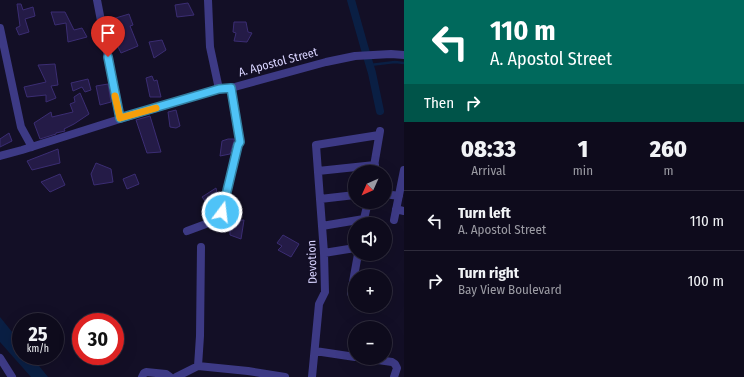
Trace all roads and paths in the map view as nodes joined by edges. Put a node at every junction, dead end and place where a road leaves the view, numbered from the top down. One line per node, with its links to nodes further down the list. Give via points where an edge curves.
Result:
1 (97, 0): 7 (street)
2 (208, 0): 6 (street, via 210,47)
3 (0, 28): 8 (street, via 21,127)
4 (404, 56): 5 (street, A. Apostol Street, via 360,56 326,62)
5 (231, 88): 6 (street, A. Apostol Street); 22 (street, via 240,142 222,212 214,221)
6 (219, 89): 7 (street, A. Apostol Street)
7 (120, 118): 8 (street, A. Apostol Street)
8 (32, 147): 9 (street, A. Apostol Street)
9 (0, 156)
10 (375, 165): 13 (street, Devotion, via 380,133 316,145)
11 (348, 169): 13 (street)
12 (404, 170): 16 (street)
13 (318, 171): 17 (street, Devotion)
14 (348, 195): 17 (street)
15 (392, 195): 16 (street)
16 (399, 196): 18 (street)
17 (320, 199): 21 (street, Devotion)
18 (400, 210): 19 (street)
19 (394, 220)
20 (348, 223): 21 (street)
21 (322, 226): 25 (street, Devotion)
22 (187, 232)
23 (201, 247): 30 (street)
24 (348, 249): 25 (street)
25 (324, 253): 26 (street, Devotion, via 325,292 319,304)
26 (315, 351): 27 (street); 36 (street, Devotion)
27 (348, 356)
28 (0, 358): 31 (street)
29 (392, 362): 37 (street, via 397,368)
30 (198, 366): 34 (street); 35 (street)
31 (12, 377)
32 (142, 377): 33 (street, via 146,372 166,374)
33 (170, 377)
34 (176, 377)
35 (285, 377)
36 (312, 377)
37 (394, 377)

